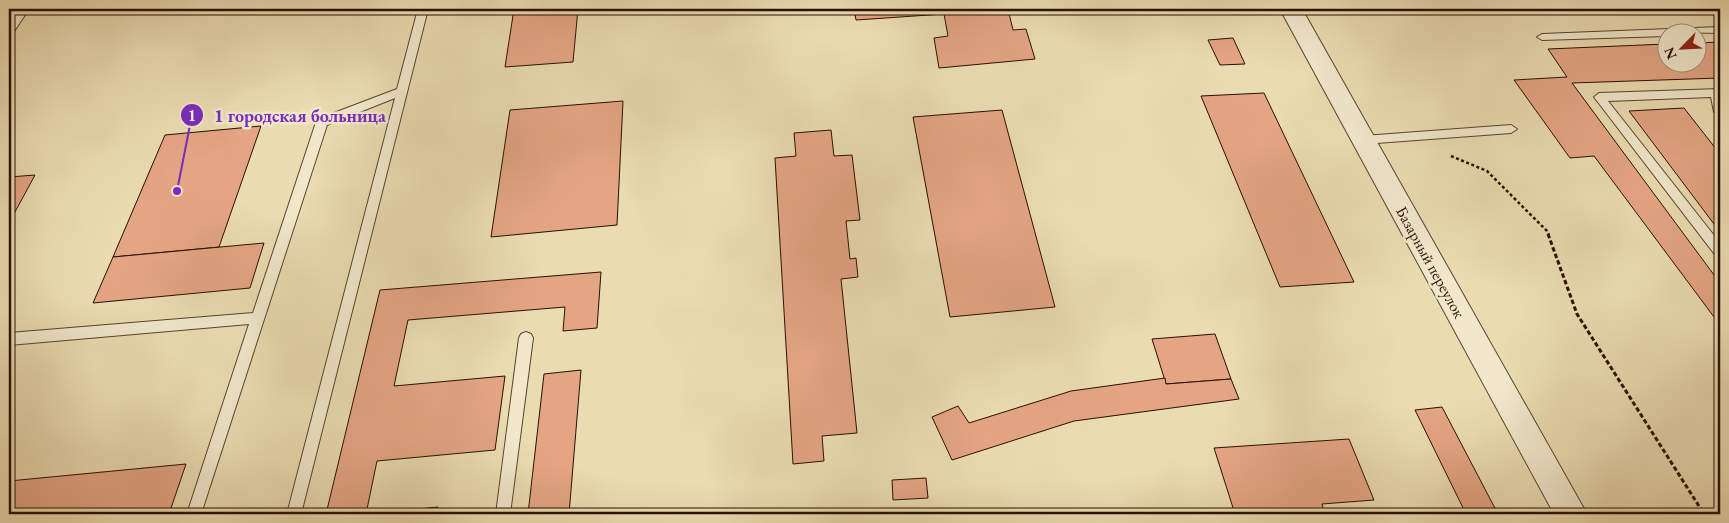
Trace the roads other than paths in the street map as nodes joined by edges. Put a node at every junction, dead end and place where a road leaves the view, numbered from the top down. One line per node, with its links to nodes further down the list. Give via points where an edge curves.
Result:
1 (24, 9): 5 (lane)
2 (422, 9): 7 (lane)
3 (1291, 9): 11 (street, Базарный переулок)
4 (1720, 30): 6 (lane)
5 (9, 31)
6 (1542, 37)
7 (403, 91): 13 (lane, via 322,122); 17 (lane)
8 (1718, 93): 9 (lane); 12 (lane, via 1599,97)
9 (1720, 112)
10 (1511, 129): 11 (lane)
11 (1363, 140): 19 (street, Базарный переулок)
12 (1720, 252)
13 (258, 318): 15 (lane); 16 (lane)
14 (526, 338): 18 (lane)
15 (9, 339)
16 (194, 514)
17 (294, 514)
18 (503, 514)
19 (1571, 514)

